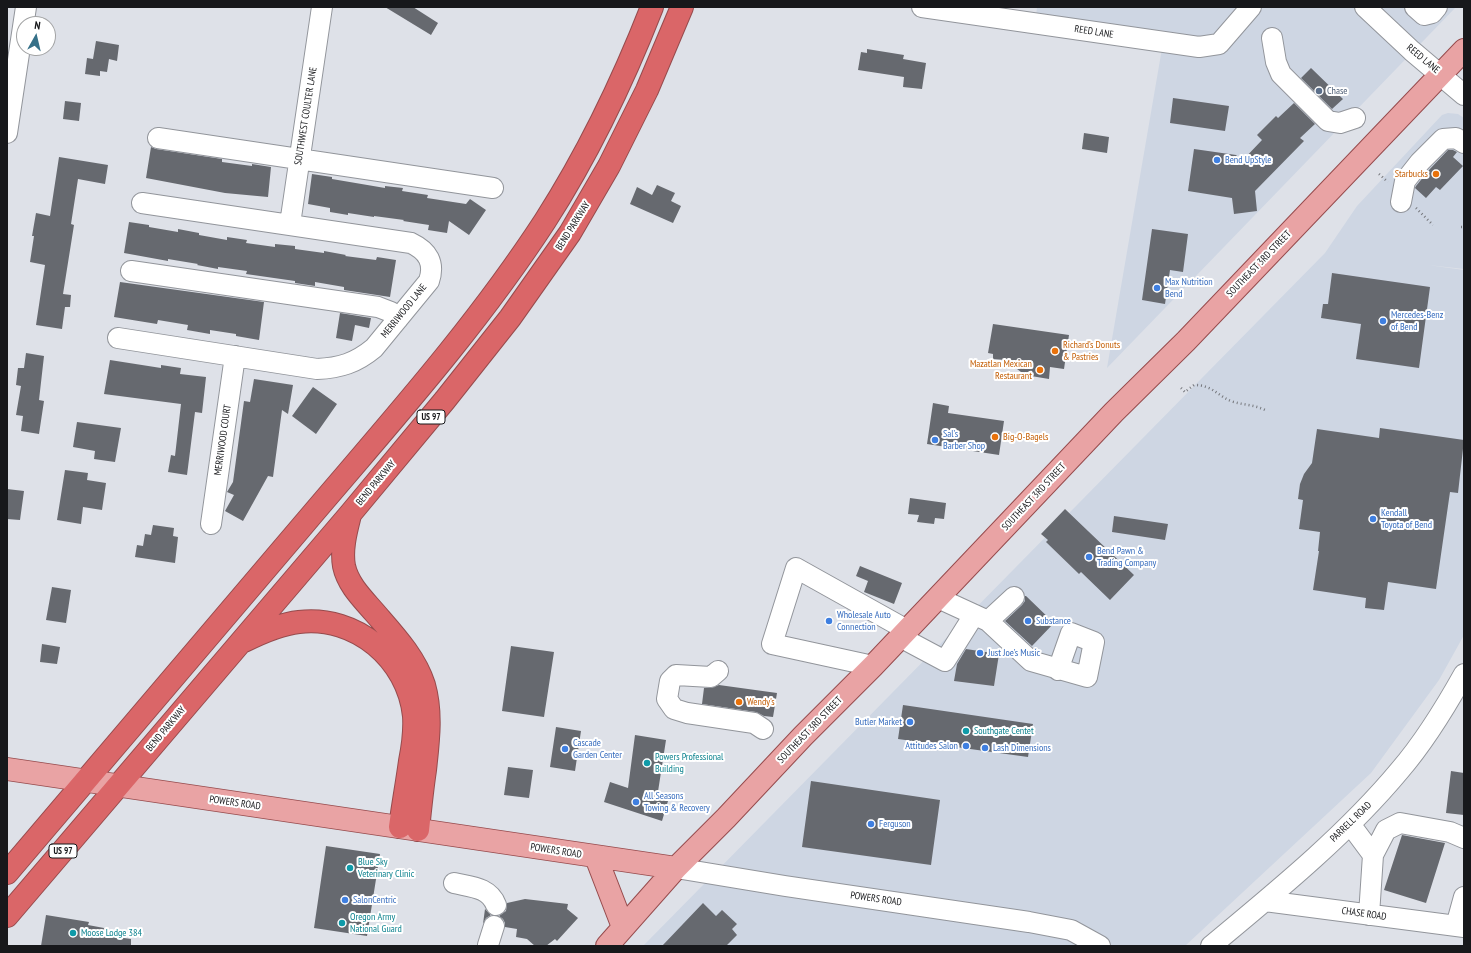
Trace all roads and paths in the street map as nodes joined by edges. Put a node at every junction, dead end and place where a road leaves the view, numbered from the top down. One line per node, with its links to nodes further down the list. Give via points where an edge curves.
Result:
1 (26, 7): 15 (street)
2 (322, 7): 18 (street, SOUTHWEST COULTER LANE)
3 (652, 7): 45 (highway, US 97, via 620,83 586,152 546,219 503,282 436,368)
4 (682, 7): 32 (highway, BEND PARKWAY / US 97, via 619,147 587,205 555,255 478,360)
5 (922, 7): 6 (street, REED LANE, via 1199,47 1219,44)
6 (1251, 7)
7 (1365, 7): 12 (street, REED LANE)
8 (1415, 7): 9 (street, via 1424,15 1432,13)
9 (1437, 7)
10 (1272, 38): 14 (street, via 1281,74 1328,121 1340,123)
11 (1464, 50): 12 (main road, SOUTHEAST 3RD STREET)
12 (1440, 74): 13 (street, REED LANE); 35 (main road, SOUTHEAST 3RD STREET)
13 (1464, 95)
14 (1355, 118)
15 (7, 133)
16 (158, 138): 18 (street)
17 (1464, 143): 23 (street, via 1456,138 1443,139 1420,162 1405,181)
18 (299, 160): 21 (street); 24 (street, SOUTHWEST COULTER LANE)
19 (1379, 174): 20 (path)
20 (1388, 182)
21 (493, 188)
22 (142, 202): 24 (street, MERRIWOOD LANE)
23 (1407, 204): 25 (path)
24 (290, 224): 27 (street, MERRIWOOD LANE, via 411,243 420,247 427,254 432,272 429,281)
25 (1433, 225)
26 (131, 271): 27 (street, via 378,307)
27 (398, 319): 29 (street, MERRIWOOD LANE, via 365,356 350,364 333,368 317,369)
28 (118, 338): 29 (street, MERRIWOOD LANE)
29 (236, 356): 33 (street, MERRIWOOD COURT)
30 (1181, 388): 31 (path, via 1185,392 1194,385 1209,387 1232,402 1257,406)
31 (1265, 410)
32 (351, 513): 38 (highway, BEND PARKWAY / US 97); 49 (highway, via 344,550 348,578 408,653 417,668 426,693 429,735)
33 (211, 524)
34 (1014, 597): 36 (street)
35 (938, 598): 36 (street); 37 (main road, SOUTHEAST 3RD STREET)
36 (981, 618): 37 (street, via 945,661); 40 (street, via 1030,661)
37 (904, 633): 39 (main road, SOUTHEAST 3RD STREET); 39 (street, via 796,568 772,644)
38 (240, 643): 46 (highway, BEND PARKWAY / US 97); 49 (highway, via 282,626 298,622 320,622 359,633 372,641 386,655 399,671 406,686 414,718)
39 (873, 666): 54 (main road, SOUTHEAST 3RD STREET)
40 (1058, 670): 40 (street, via 1071,633 1094,642 1087,677)
41 (718, 671): 43 (street, via 711,677 676,675 670,681 667,699 674,709 686,713 754,723)
42 (1464, 674): 47 (street, PARRELL ROAD, via 1441,714 1401,769)
43 (763, 729)
44 (7, 769): 45 (main road, POWERS ROAD)
45 (86, 781): 46 (main road, POWERS ROAD); 55 (highway, US 97)
46 (119, 786): 49 (main road, POWERS ROAD); 61 (highway, BEND PARKWAY / US 97)
47 (1367, 807): 48 (street, PARRELL ROAD); 50 (street)
48 (1350, 824): 52 (street); 58 (street, PARRELL ROAD)
49 (409, 829): 53 (main road, POWERS ROAD)
50 (1388, 829): 51 (street, via 1400,823 1450,832); 52 (street)
51 (1464, 838)
52 (1373, 855): 60 (street)
53 (596, 857): 54 (main road, POWERS ROAD); 63 (main road)
54 (676, 868): 63 (main road, SOUTHEAST 3RD STREET); 67 (street, POWERS ROAD, via 1029,922 1071,930)
55 (7, 873)
56 (454, 883): 59 (street, via 484,890 494,899)
57 (1464, 897): 64 (street)
58 (1265, 901): 60 (street, CHASE ROAD); 68 (street, PARRELL ROAD)
59 (496, 905)
60 (1369, 915): 64 (street, CHASE ROAD)
61 (7, 916)
62 (494, 926): 65 (street)
63 (623, 927): 66 (main road, SOUTHEAST 3RD STREET)
64 (1460, 927)
65 (488, 945)
66 (607, 946)
67 (1100, 946)
68 (1212, 946)

